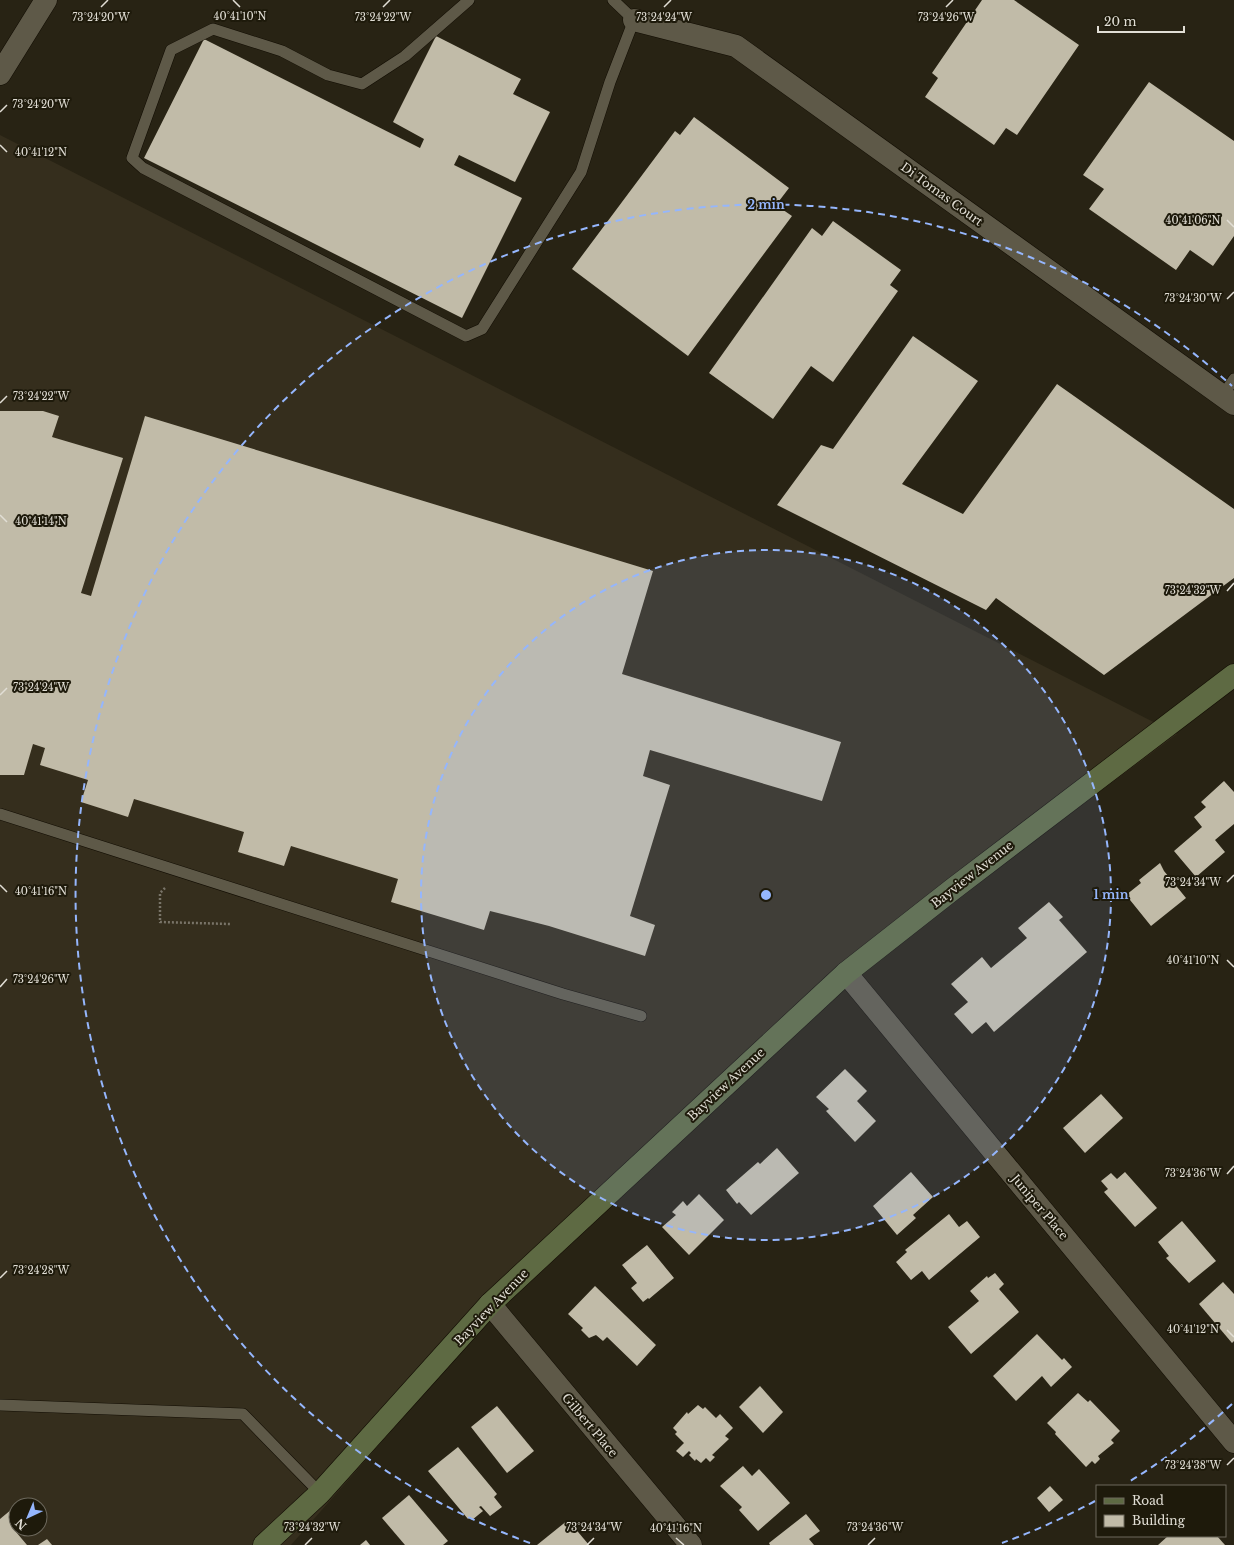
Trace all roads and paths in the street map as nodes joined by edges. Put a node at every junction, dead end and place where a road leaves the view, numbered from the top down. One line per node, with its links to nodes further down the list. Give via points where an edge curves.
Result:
1 (46, 0): 5 (street)
2 (469, 0): 4 (lane, via 405,56 362,84 328,75 282,51 213,29 171,50 132,158 143,168 466,336 482,329 581,172 610,82)
3 (613, 0): 4 (lane)
4 (634, 20): 6 (street, Di Tomas Court, via 736,46)
5 (0, 74)
6 (1230, 393)
7 (1232, 681): 11 (street, Bayview Avenue, via 959,884)
8 (0, 814): 9 (lane)
9 (180, 872): 10 (path, via 160,893 160,922); 12 (lane, via 563,994)
10 (230, 924)
11 (846, 973): 13 (street, Bayview Avenue); 15 (street, Juniper Place)
12 (641, 1016)
13 (490, 1304): 16 (street, Bayview Avenue); 18 (street, Gilbert Place)
14 (0, 1404): 16 (lane, via 243,1414)
15 (1234, 1442)
16 (320, 1493): 17 (street, Bayview Avenue)
17 (264, 1545)
18 (691, 1545)

